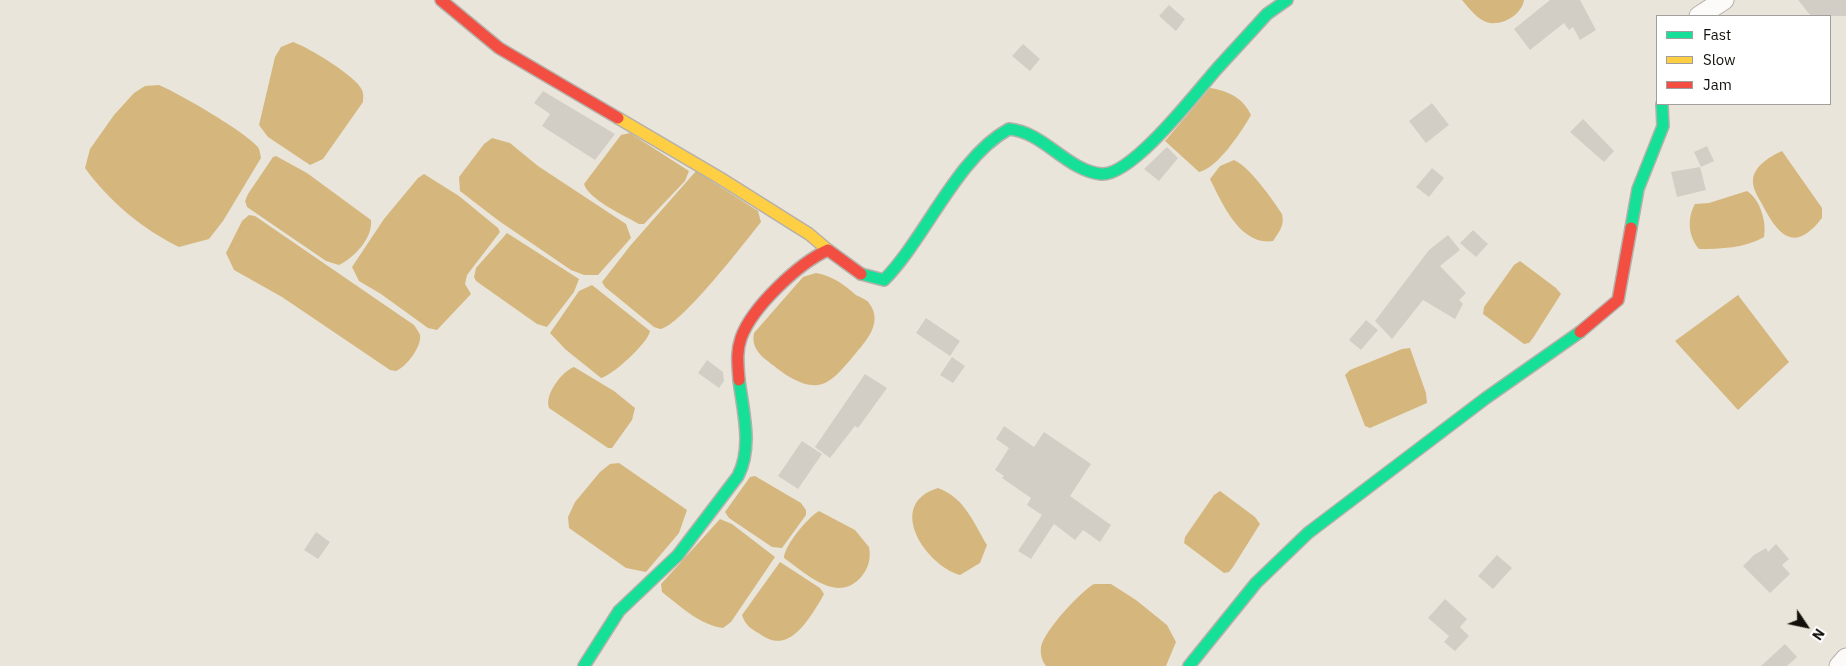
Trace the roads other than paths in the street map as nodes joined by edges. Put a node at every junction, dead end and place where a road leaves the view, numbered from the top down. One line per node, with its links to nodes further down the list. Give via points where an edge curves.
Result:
1 (441, 0): 6 (street, via 499,48 712,173 809,234)
2 (1287, 0): 6 (street, via 1267,14 1131,161 1107,175 1073,163 1026,134 1009,130 993,138 884,280 858,273)
3 (1724, 0): 4 (street)
4 (1701, 15)
5 (1662, 105): 9 (street, via 1663,126 1638,189 1618,300 1566,344 1486,398 1308,533 1256,583)
6 (828, 250): 8 (street, via 804,265 777,290 756,313 739,343 736,358 747,450 738,476 678,555 619,612)
7 (1846, 658): 10 (street)
8 (584, 666)
9 (1189, 666)
10 (1838, 666)

